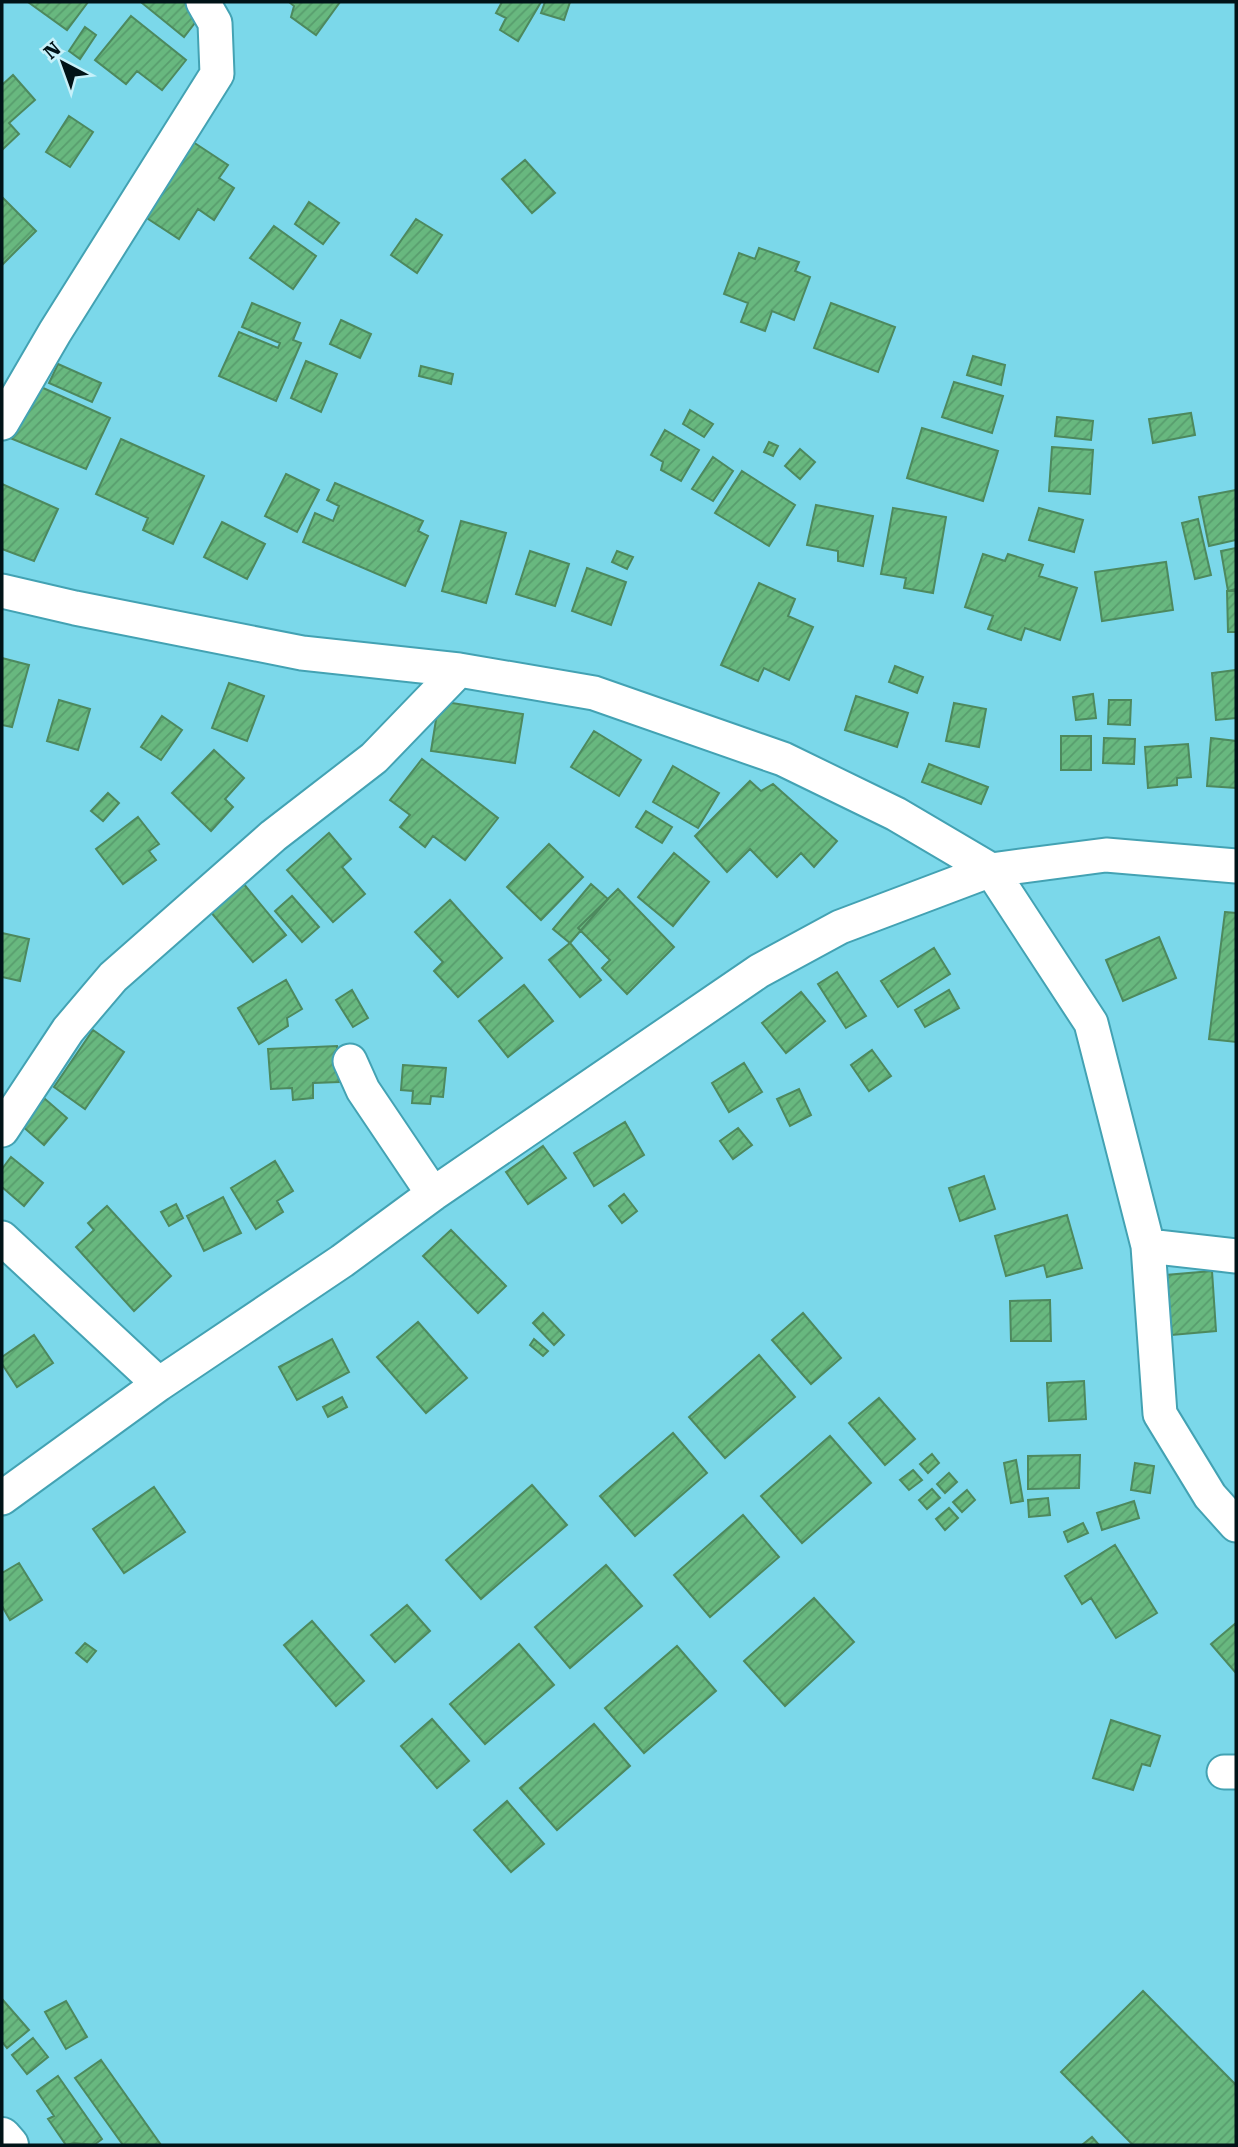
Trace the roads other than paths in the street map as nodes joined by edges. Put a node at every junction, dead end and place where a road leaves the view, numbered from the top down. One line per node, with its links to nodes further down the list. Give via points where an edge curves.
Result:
1 (203, 2): 2 (street, via 215,23 217,74)
2 (2, 423)
3 (2, 591): 4 (street, via 302,653)
4 (459, 670): 6 (street, via 594,693 783,759 896,814); 8 (street, via 374,758 273,836 113,977 68,1030)
5 (1236, 866): 6 (street, via 1106,855)
6 (990, 870): 9 (street, via 840,927 759,971); 11 (street, via 1091,1023)
7 (350, 1061): 9 (street, via 363,1090)
8 (2, 1130)
9 (433, 1194): 13 (street)
10 (2, 1238): 13 (street)
11 (1148, 1246): 12 (street); 15 (street, via 1160,1414 1210,1496)
12 (1236, 1256)
13 (159, 1384): 14 (street)
14 (2, 1498)
15 (1236, 1525)
16 (2, 2137): 17 (street)
17 (9, 2145)

